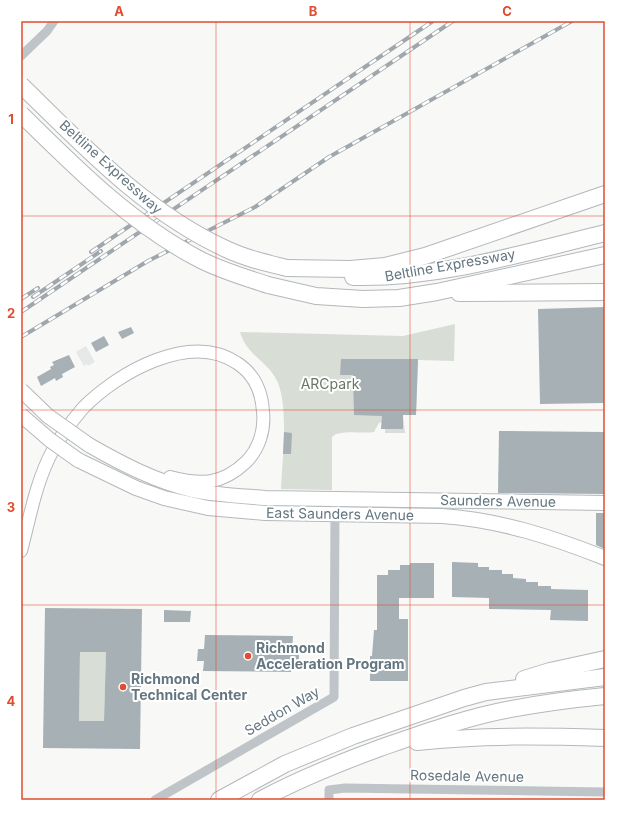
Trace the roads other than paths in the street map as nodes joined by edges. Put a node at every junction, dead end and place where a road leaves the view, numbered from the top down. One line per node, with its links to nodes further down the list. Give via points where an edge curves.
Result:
1 (54, 21): 2 (street)
2 (21, 56)
3 (21, 84): 8 (highway, Beltline Expressway, bridge, via 94,157 167,217 226,250)
4 (21, 114): 9 (highway, Beltline Expressway, bridge, via 84,176 144,226 198,259 239,276 316,296 399,298)
5 (605, 194): 8 (highway, via 425,256 392,264 350,269)
6 (605, 232): 8 (highway, Beltline Expressway, via 533,251 415,274 375,278 332,277)
7 (605, 255): 9 (highway, Beltline Expressway)
8 (287, 268)
9 (437, 292): 10 (highway)
10 (605, 292)
11 (21, 390): 13 (main road, Saunders Avenue, bridge, via 48,416 89,445)
12 (21, 415): 16 (main road, East Saunders Avenue, bridge, via 78,460 136,488 192,505 236,512)
13 (128, 466): 14 (main road, Saunders Avenue, via 170,484 206,493 265,498); 17 (main road, via 197,483 218,480 234,472 254,451 263,428 262,401 253,379 241,366 226,356 187,351 156,360 109,386 80,412 53,450 38,488)
14 (335, 499): 15 (main road, Saunders Avenue); 16 (street, Seddon Way)
15 (605, 503)
16 (335, 514): 18 (main road, East Saunders Avenue, via 442,516 482,520 540,534); 28 (street, Seddon Way, via 334,697)
17 (21, 551)
18 (605, 558)
19 (605, 659): 21 (highway, via 550,671)
20 (605, 677): 21 (highway)
21 (486, 692): 29 (highway, via 352,736 285,764)
22 (605, 696): 24 (highway, via 510,709 452,724)
23 (605, 738): 24 (highway, via 515,736 458,738)
24 (390, 745): 30 (highway, via 336,764)
25 (444, 790): 27 (street, Rosedale Avenue); 31 (street, Rosedale Avenue, via 345,788 329,790); 32 (street)
26 (605, 792): 27 (street, Rosedale Avenue)
27 (581, 796)
28 (155, 800)
29 (219, 800)
30 (260, 800)
31 (329, 800)
32 (444, 800)

